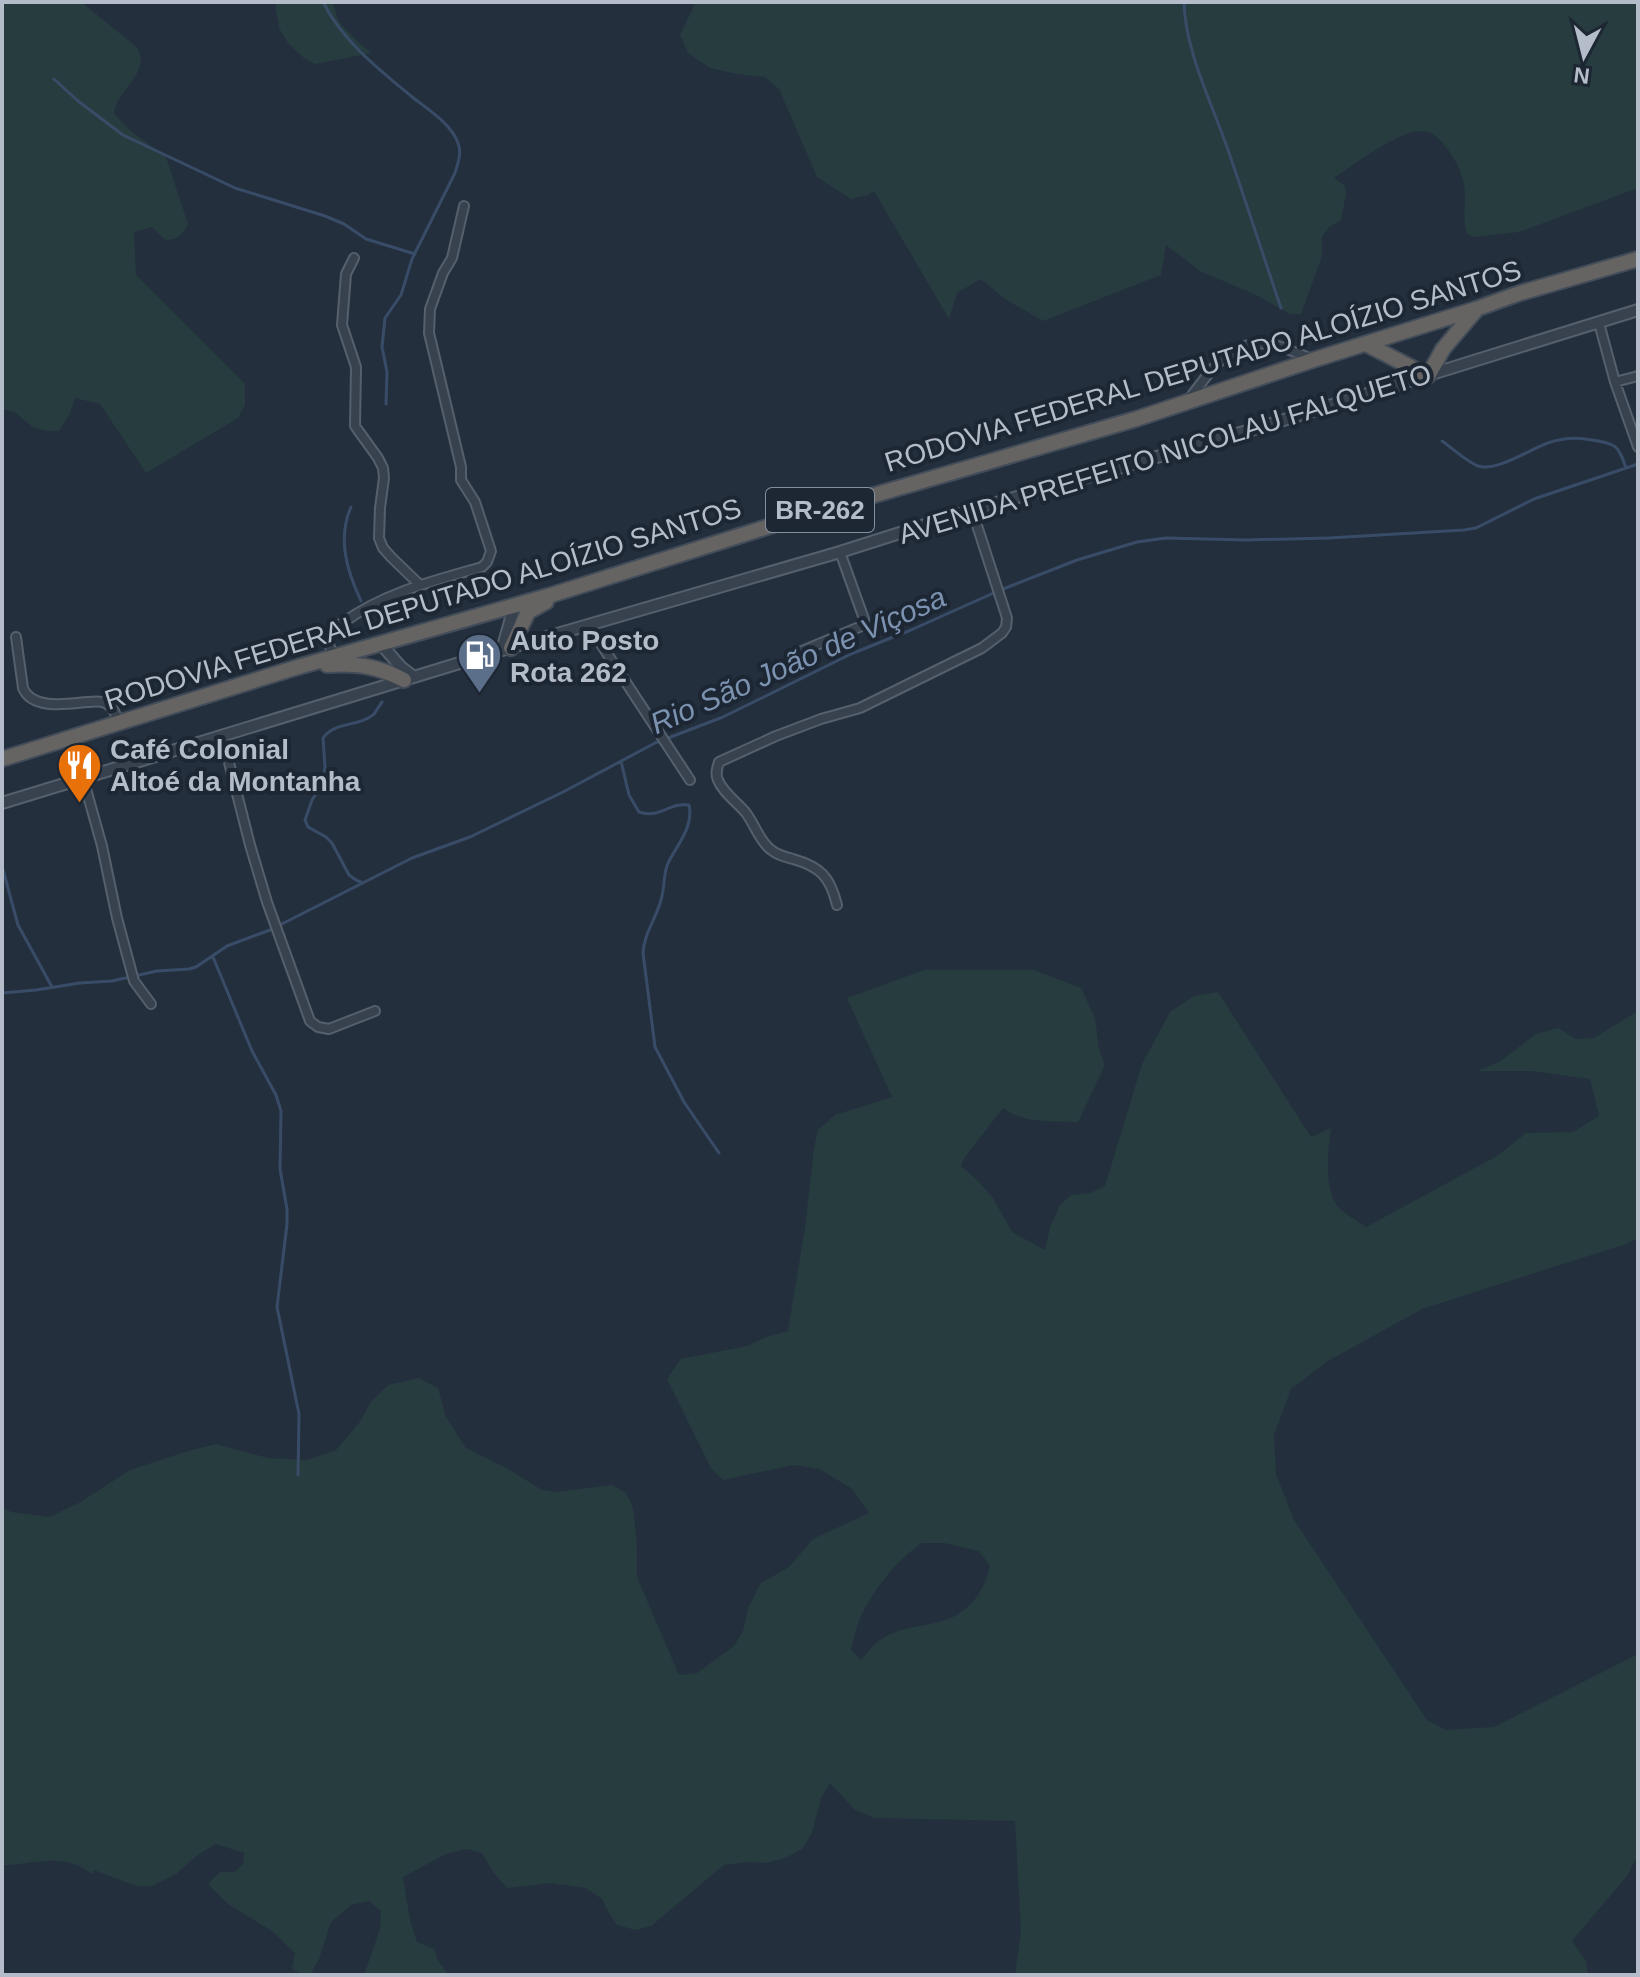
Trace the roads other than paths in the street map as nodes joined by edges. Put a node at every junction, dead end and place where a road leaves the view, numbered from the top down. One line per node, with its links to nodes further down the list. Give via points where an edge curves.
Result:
1 (464, 206): 17 (street, via 452,258 430,309 429,333 461,480 475,502 491,551 482,567)
2 (354, 258): 17 (street, via 346,274 342,325 356,367 355,426 383,468 383,548)
3 (1638, 259): 4 (highway, RODOVIA FEDERAL DEPUTADO ALOÍZIO SANTOS / BR-262)
4 (1476, 309): 7 (highway, RODOVIA FEDERAL DEPUTADO ALOÍZIO SANTOS / BR-262); 9 (highway)
5 (1638, 310): 6 (street, AVENIDA PREFEITO NICOLAU FALQUETO)
6 (1599, 323): 9 (street, AVENIDA PREFEITO NICOLAU FALQUETO); 11 (street)
7 (1366, 344): 8 (highway, RODOVIA FEDERAL DEPUTADO ALOÍZIO SANTOS / BR-262); 9 (highway)
8 (1313, 360): 12 (highway, RODOVIA FEDERAL DEPUTADO ALOÍZIO SANTOS / BR-262); 12 (street, via 1267,344 1242,345 1213,369)
9 (1428, 376): 14 (street, AVENIDA PREFEITO NICOLAU FALQUETO)
10 (1638, 376): 11 (street)
11 (1615, 382): 13 (street)
12 (1185, 404): 16 (highway, RODOVIA FEDERAL DEPUTADO ALOÍZIO SANTOS / BR-262)
13 (1637, 443)
14 (972, 510): 15 (street, AVENIDA PREFEITO NICOLAU FALQUETO); 33 (street, via 1007,618 994,640 860,708 776,736 717,766 718,781 767,847 818,869)
15 (840, 552): 19 (street, AVENIDA PREFEITO NICOLAU FALQUETO); 23 (street, via 864,625)
16 (590, 582): 18 (highway, RODOVIA FEDERAL DEPUTADO ALOÍZIO SANTOS / BR-262); 22 (highway, via 528,612)
17 (420, 585): 24 (street, via 388,595 334,628 328,642)
18 (515, 604): 21 (highway, RODOVIA FEDERAL DEPUTADO ALOÍZIO SANTOS / BR-262); 22 (street)
19 (589, 626): 22 (street, AVENIDA PREFEITO NICOLAU FALQUETO); 31 (street)
20 (16, 637): 27 (street, via 26,695 54,704 101,701 114,710)
21 (380, 643): 24 (highway, RODOVIA FEDERAL DEPUTADO ALOÍZIO SANTOS / BR-262); 26 (street)
22 (507, 649): 26 (street, AVENIDA PREFEITO NICOLAU FALQUETO)
23 (802, 651)
24 (334, 657): 25 (highway, RODOVIA FEDERAL DEPUTADO ALOÍZIO SANTOS / BR-262)
25 (298, 667): 26 (highway, via 351,663); 27 (highway, RODOVIA FEDERAL DEPUTADO ALOÍZIO SANTOS / BR-262)
26 (409, 679): 28 (street, AVENIDA PREFEITO NICOLAU FALQUETO)
27 (119, 724): 29 (highway, RODOVIA FEDERAL DEPUTADO ALOÍZIO SANTOS / BR-262)
28 (222, 735): 30 (street, AVENIDA PREFEITO NICOLAU FALQUETO); 35 (street, via 250,845 310,1021 329,1029)
29 (2, 759)
30 (83, 778): 32 (street, AVENIDA PREFEITO NICOLAU FALQUETO); 34 (street, via 130,969)
31 (690, 780)
32 (2, 803)
33 (837, 905)
34 (151, 1004)
35 (375, 1011)

